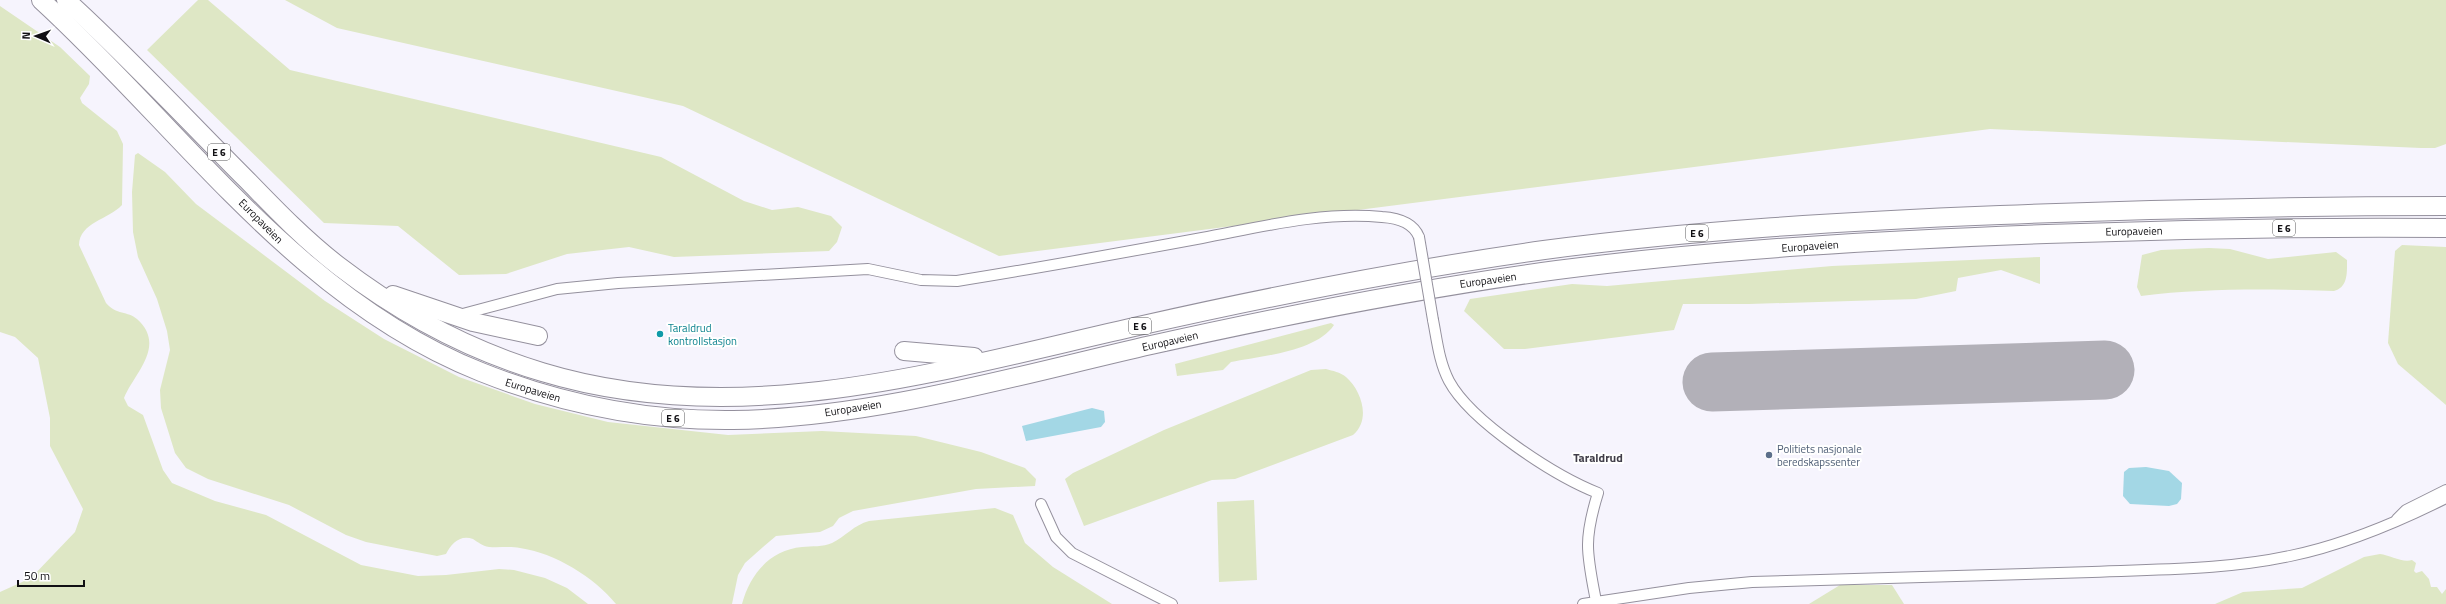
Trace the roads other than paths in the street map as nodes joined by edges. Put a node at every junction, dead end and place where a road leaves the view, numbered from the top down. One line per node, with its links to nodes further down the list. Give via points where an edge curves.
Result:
1 (41, 0): 4 (highway, Europaveien / E 6, via 281,241 327,282 379,319 447,357 503,381 575,403 662,417 733,420 837,411 971,386 1323,308 1478,281 1673,257 1804,246 2006,235 2268,228)
2 (66, 0): 5 (highway, Europaveien / E 6, via 293,225)
3 (2446, 206): 9 (highway, Europaveien / E 6, via 2268,207 2021,214 1831,223 1662,237 1507,256 1358,280 1229,306)
4 (2446, 228)
5 (365, 285): 6 (highway, E 6); 9 (highway, Europaveien / E 6, via 431,326 509,360 579,382 673,397 733,398 808,393 932,373)
6 (453, 316): 7 (highway, E 6); 14 (street, bridge, via 557,289 618,284 861,269 921,280 957,281 1276,224 1338,216 1397,219 1414,227 1419,237 1444,369 1456,393 1472,411 1538,460 1571,481 1598,493 1586,542)
7 (538, 336)
8 (904, 352): 9 (highway, E 6, via 939,356)
9 (1005, 357)
10 (2446, 490): 13 (street, via 2406,510)
11 (2446, 498): 13 (street)
12 (1041, 504): 15 (street, via 1056,537 1072,553)
13 (2397, 519): 14 (street, via 2314,550 2248,564 2150,571 1752,582)
14 (1596, 601): 16 (street)
15 (1172, 604)
16 (1583, 604)

